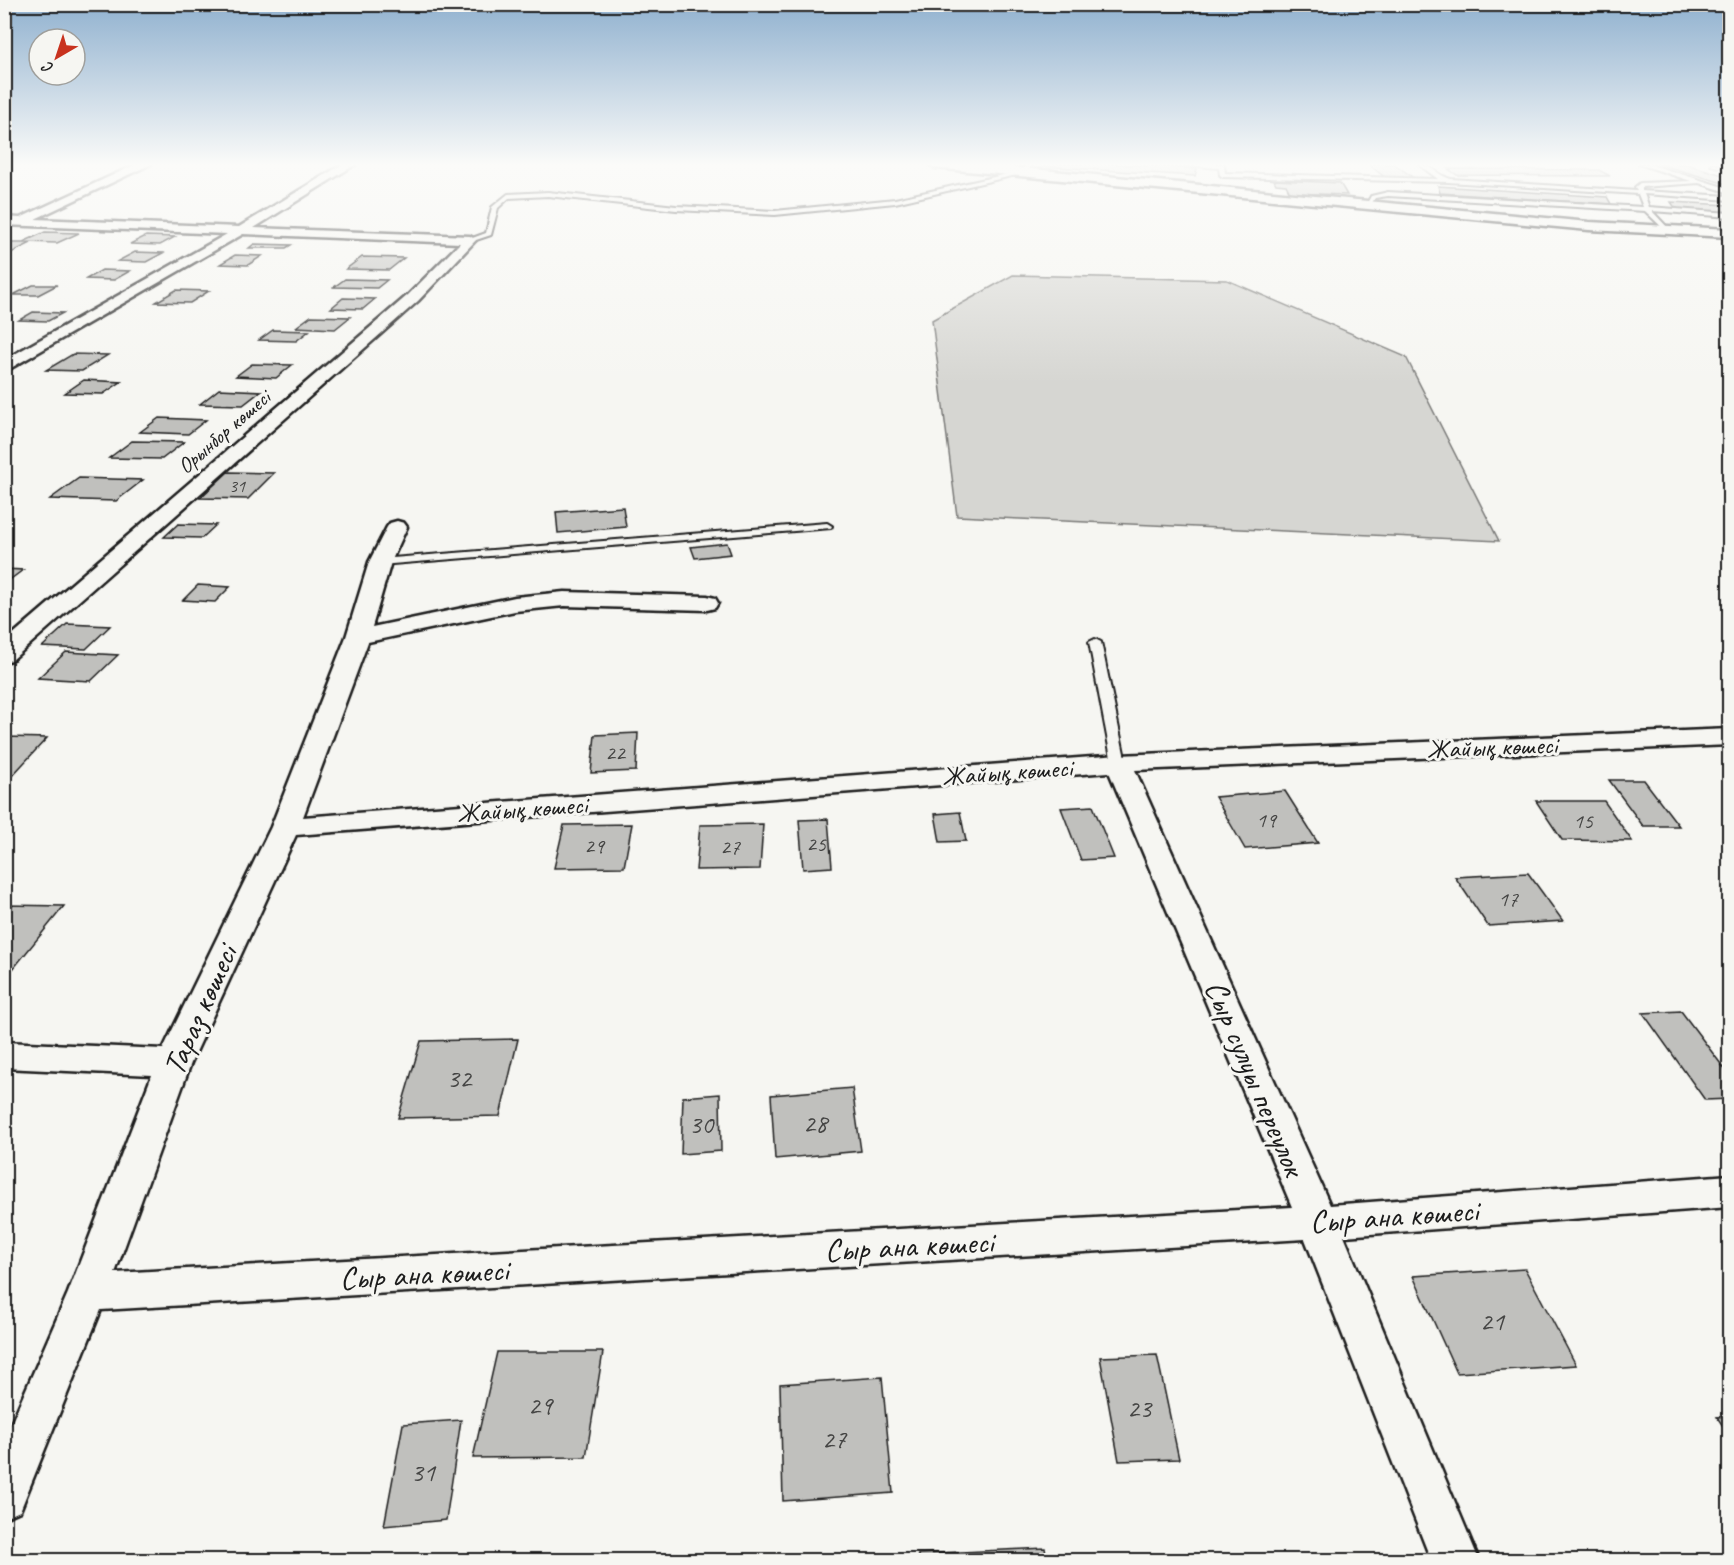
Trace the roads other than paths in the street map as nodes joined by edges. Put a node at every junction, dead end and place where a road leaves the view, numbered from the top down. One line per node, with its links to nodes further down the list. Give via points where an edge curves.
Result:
1 (230, 237): 5 (street)
2 (403, 237): 4 (street)
3 (480, 237): 4 (lane)
4 (471, 240): 12 (street, Орынбор көшесі, via 413,298)
5 (4, 367)
6 (827, 526): 8 (lane)
7 (397, 527): 8 (street, Тараз көшесі)
8 (380, 562): 10 (street, Тараз көшесі)
9 (707, 603): 10 (street, via 564,599 515,604)
10 (358, 637): 15 (street, Тараз көшесі)
11 (1095, 642): 14 (lane)
12 (4, 655)
13 (1730, 737): 14 (street, Жайық көшесі)
14 (1119, 763): 15 (street, Жайық көшесі); 19 (street, Сыр сулуы переулок)
15 (285, 826): 17 (street, Тараз көшесі)
16 (4, 1055): 17 (street)
17 (174, 1063): 20 (street, Тараз көшесі)
18 (1730, 1191): 19 (street, Сыр ана көшесі)
19 (1318, 1222): 20 (street, Сыр ана көшесі); 22 (street, Сыр сулуы переулок)
20 (88, 1293): 21 (street, Тараз көшесі)
21 (4, 1495)
22 (1455, 1560)

